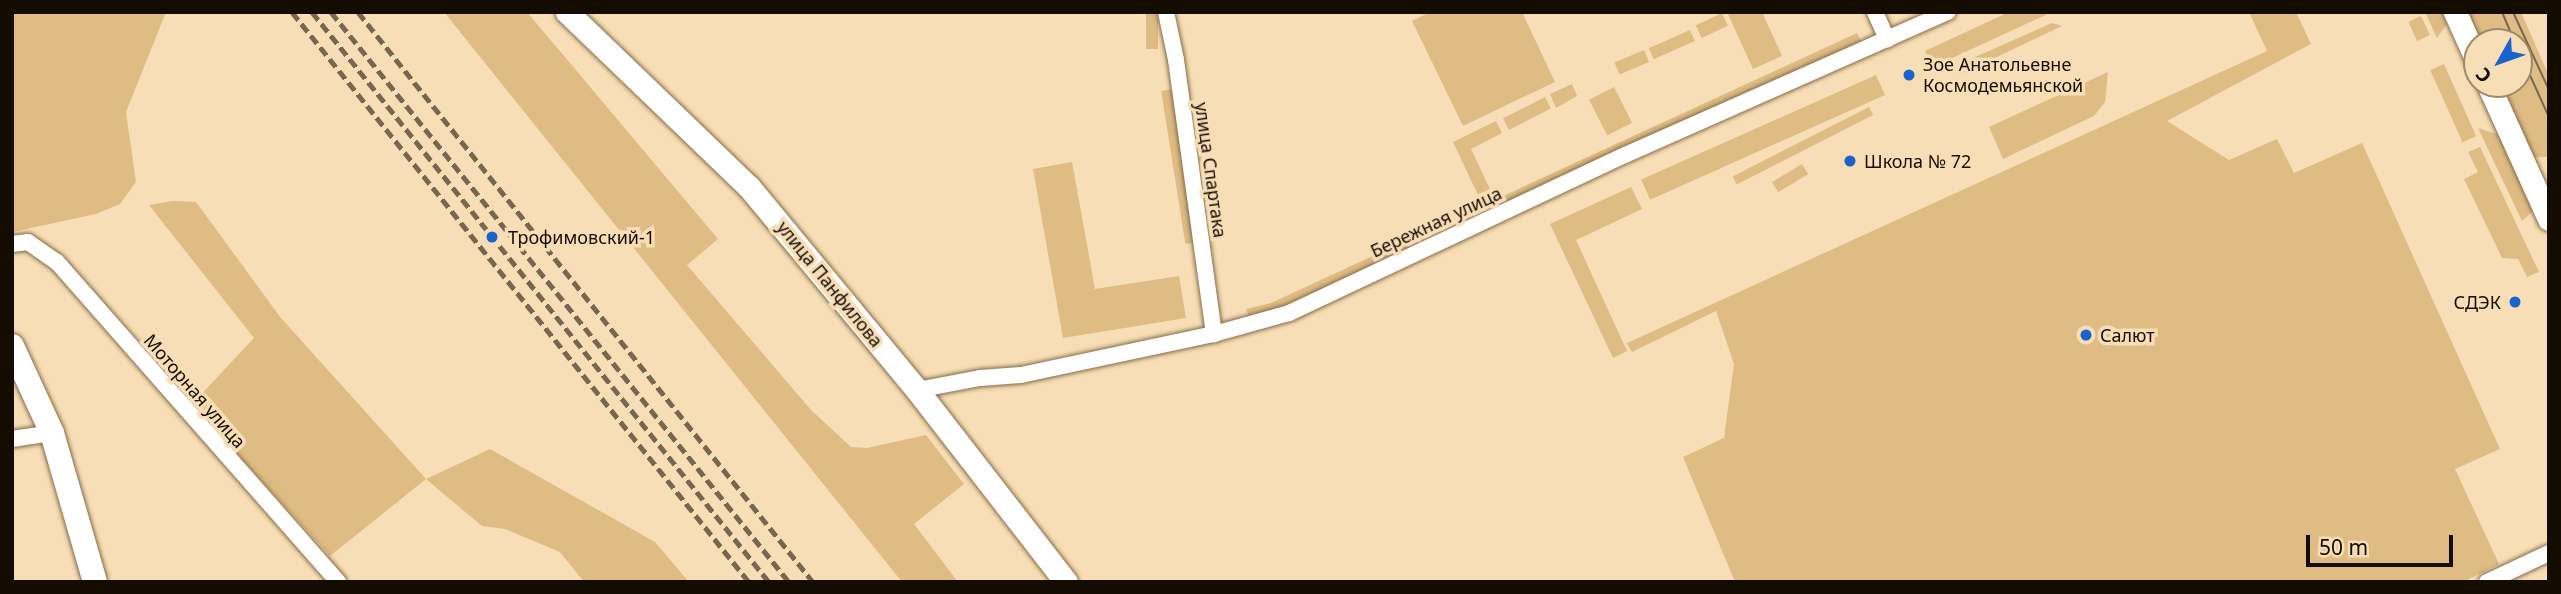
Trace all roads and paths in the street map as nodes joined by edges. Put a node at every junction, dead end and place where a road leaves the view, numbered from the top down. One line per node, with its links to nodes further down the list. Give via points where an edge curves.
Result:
1 (567, 12): 14 (main road, улица Панфилова, via 749,187)
2 (1166, 12): 12 (street, улица Спартака)
3 (1875, 12): 7 (street)
4 (1948, 12): 7 (street, Бережная улица)
5 (2455, 12): 6 (main road)
6 (2463, 30)
7 (1888, 39): 12 (street, Бережная улица, via 1625,155 1289,313)
8 (2495, 98): 9 (main road)
9 (2541, 183): 10 (main road)
10 (2549, 219)
11 (12, 244): 19 (street, Моторная улица, via 29,242 57,262)
12 (1214, 334): 14 (street, Бережная улица, via 1021,376)
13 (12, 346): 15 (main road)
14 (917, 390): 20 (main road, улица Панфилова)
15 (52, 433): 16 (street); 18 (main road)
16 (14, 440)
17 (2549, 553): 21 (street)
18 (95, 582)
19 (338, 582)
20 (1066, 582)
21 (2487, 582)

